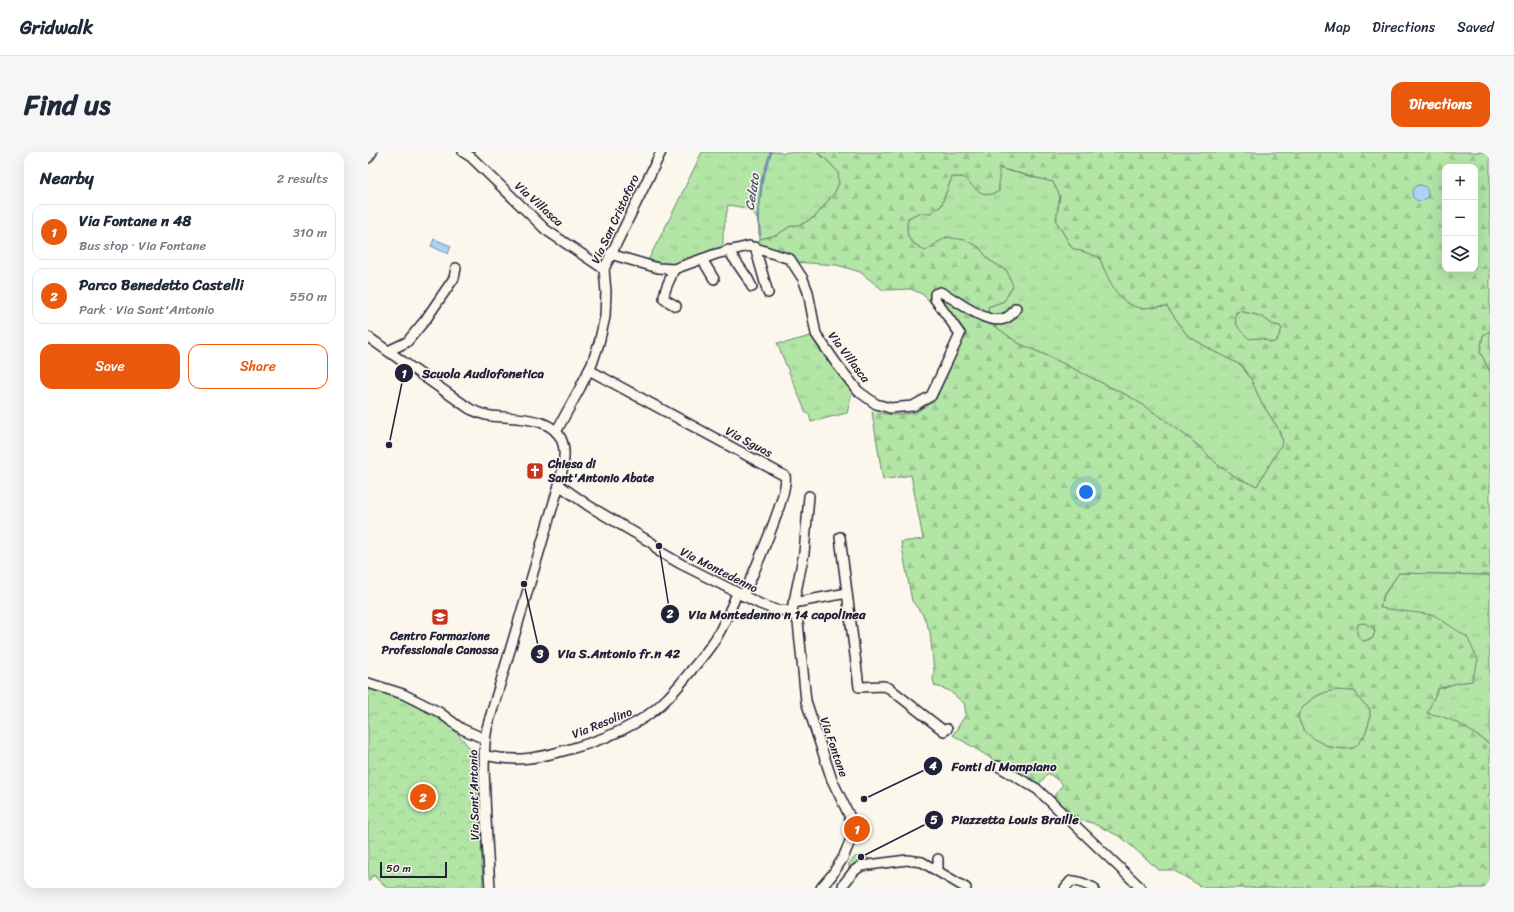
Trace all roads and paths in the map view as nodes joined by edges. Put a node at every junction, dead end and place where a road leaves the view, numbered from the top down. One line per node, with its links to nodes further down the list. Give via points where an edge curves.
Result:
1 (372, 152): 4 (street)
2 (463, 152): 10 (street, Via Villasca, via 546,230)
3 (660, 152): 7 (street, Via San Cristoforo)
4 (368, 158)
5 (755, 247): 6 (street, Via Villasca); 14 (street); 16 (street, Via Villasca, via 790,258 808,292 816,334 858,391 876,404 890,408 913,406 931,396 960,334 935,299 935,294 940,292 950,296 961,306 992,320 1002,320 1014,313)
6 (728, 250): 8 (street, Via Villasca); 13 (street)
7 (610, 254): 10 (street, Via San Cristoforo); 11 (street, Via Villasca, via 658,268)
8 (702, 259): 11 (street, Via Villasca); 12 (street)
9 (458, 268): 18 (street, via 434,308)
10 (604, 269): 21 (street, Via San Cristoforo, via 606,311 599,343)
11 (674, 269): 15 (street, via 664,299)
12 (714, 279)
13 (752, 287)
14 (768, 293)
15 (676, 306)
16 (1016, 308)
17 (368, 337): 19 (street)
18 (407, 342): 19 (street); 20 (street)
19 (388, 352): 20 (street)
20 (401, 361): 22 (street, via 476,412 530,420 546,425)
21 (588, 370): 22 (street, Via San Cristoforo); 27 (street, Via Sguas, via 785,476 786,484 761,557)
22 (556, 432): 23 (street, Via Sant'Antonio, via 564,451)
23 (559, 485): 27 (street, Via Montedenno, via 652,543 660,552); 31 (street, Via Sant'Antonio)
24 (810, 496): 28 (street, via 804,552)
25 (840, 537): 26 (street)
26 (847, 593): 28 (street); 30 (street, via 859,687 889,688 944,730)
27 (740, 594): 28 (street, Via Montedenno, via 776,610); 32 (street, Via Resolino, via 704,654 674,692 644,718 599,740 542,757 517,759)
28 (793, 607): 36 (street, Via Fontane, via 798,622 806,701 832,780 852,827 851,839)
29 (368, 683): 31 (street, via 403,694 439,712 462,729)
30 (947, 729)
31 (485, 739): 32 (street, Via Sant'Antonio)
32 (484, 755): 39 (street, Via Sant'Antonio)
33 (998, 766): 45 (street, via 1038,789)
34 (938, 859): 35 (street)
35 (938, 871): 37 (street); 38 (street, via 922,862 884,862 862,866 854,871)
36 (832, 875): 38 (street); 40 (street, Via Fontane)
37 (951, 878): 41 (street); 42 (street, via 957,877)
38 (844, 887)
39 (490, 888)
40 (821, 888)
41 (966, 888)
42 (975, 888)
43 (1065, 888): 44 (street, via 1071,881 1079,881)
44 (1094, 888)
45 (1141, 888)

